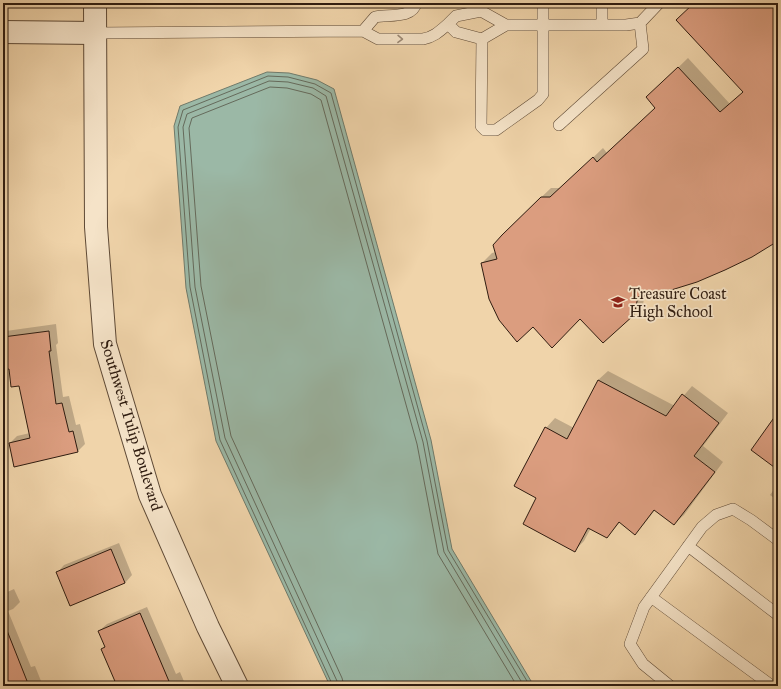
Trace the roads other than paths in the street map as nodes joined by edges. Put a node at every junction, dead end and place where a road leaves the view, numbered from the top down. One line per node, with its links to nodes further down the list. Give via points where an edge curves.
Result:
1 (95, 3): 14 (street, Southwest Tulip Boulevard)
2 (416, 3): 12 (lane, via 409,13 375,17)
3 (543, 3): 9 (lane)
4 (602, 3): 10 (lane)
5 (659, 3): 7 (lane)
6 (481, 7): 8 (lane, via 456,16); 11 (lane)
7 (640, 23): 10 (lane); 16 (lane, via 643,49)
8 (448, 24): 12 (lane, one-way to 8, via 378,39 423,39 437,34); 15 (lane, via 456,32)
9 (543, 24): 10 (lane); 11 (lane); 15 (lane, via 543,94 496,130 485,130 481,126)
10 (602, 24)
11 (506, 25): 15 (lane)
12 (363, 31): 14 (lane)
13 (3, 32): 14 (street)
14 (95, 33): 21 (street, Southwest Tulip Boulevard, via 96,226 105,344 150,495)
15 (482, 39)
16 (560, 125)
17 (778, 540): 18 (lane, via 733,509 716,515 702,527)
18 (688, 546): 19 (lane); 20 (lane)
19 (651, 597): 22 (lane, via 644,607 630,644 643,664); 23 (lane)
20 (778, 615)
21 (237, 686)
22 (670, 686)
23 (772, 686)

